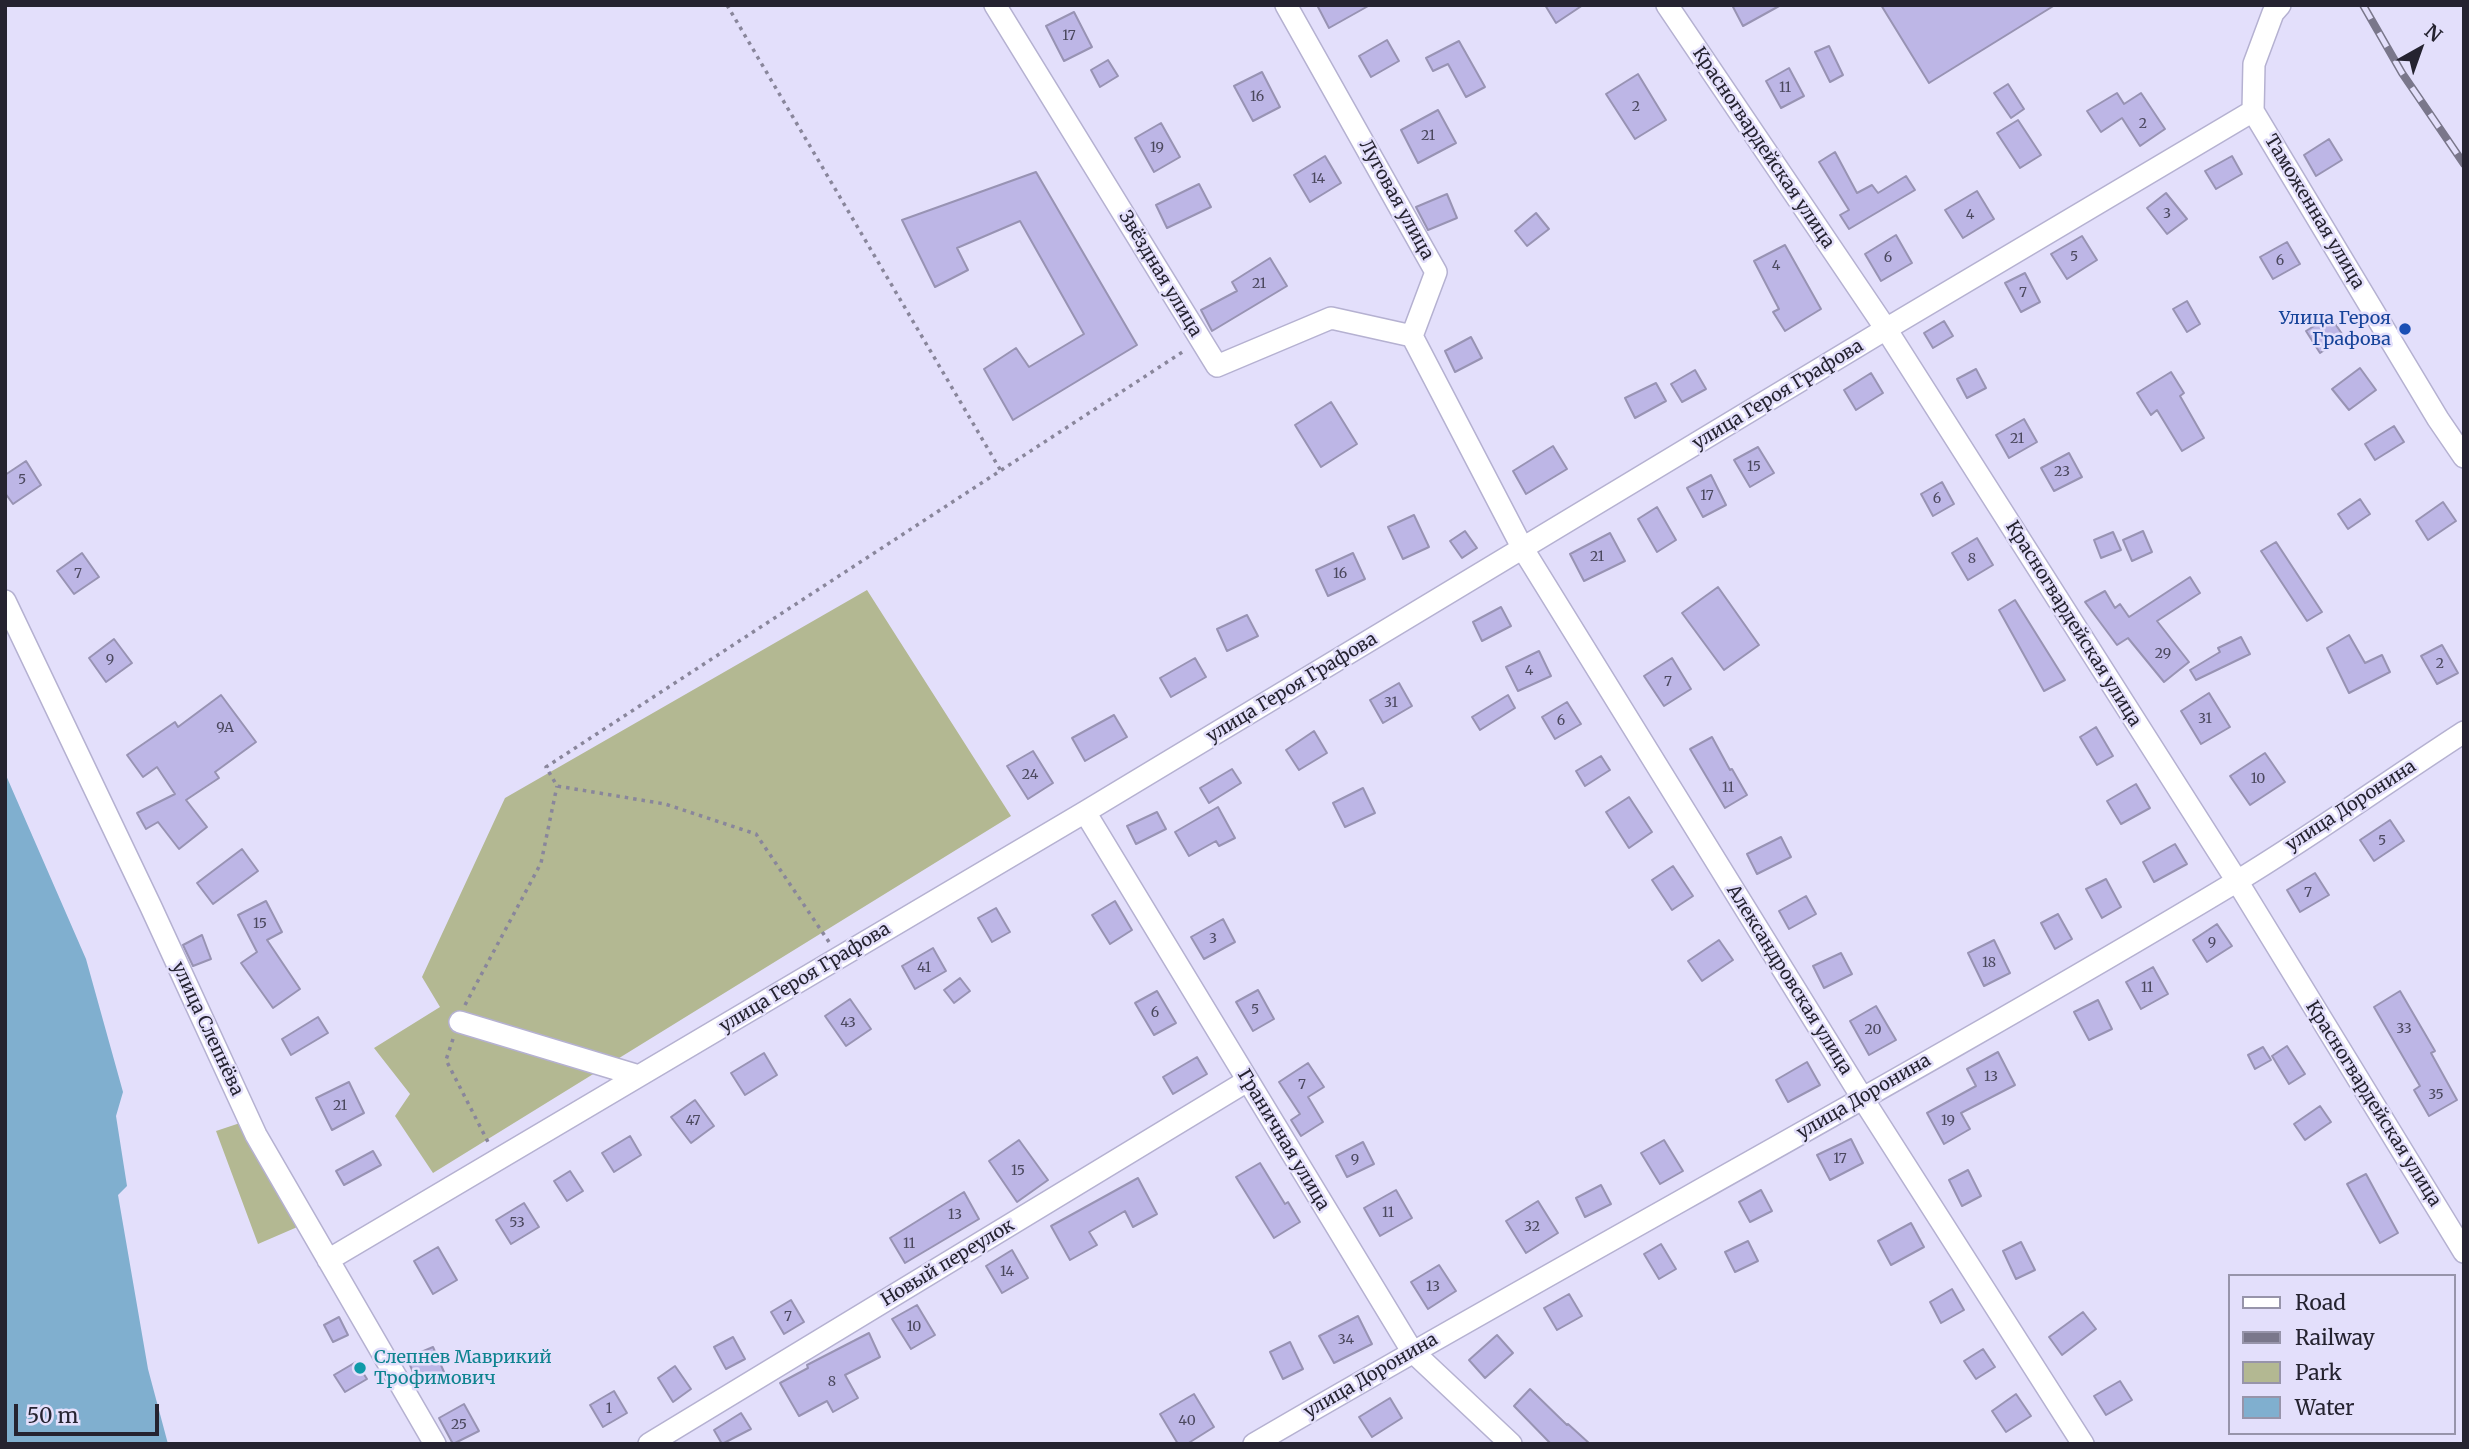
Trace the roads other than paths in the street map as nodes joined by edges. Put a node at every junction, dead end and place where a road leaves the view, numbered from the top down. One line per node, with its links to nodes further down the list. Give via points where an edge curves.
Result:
1 (995, 5): 7 (street, Звёздная улица, via 1217,366 1331,318)
2 (1286, 5): 7 (street, Луговая улица, via 1436,272)
3 (1667, 5): 6 (street, Красногвардейская улица)
4 (2280, 5): 5 (street, via 2254,64)
5 (2253, 111): 6 (street, улица Героя Графова); 8 (street, Таможенная улица)
6 (1886, 329): 9 (street, улица Героя Графова); 13 (street, Красногвардейская улица)
7 (1412, 335): 9 (street)
8 (2464, 457)
9 (1523, 549): 12 (street, улица Героя Графова); 17 (street, Александровская улица)
10 (5, 601): 19 (street, улица Слепнёва, via 256,1135)
11 (2464, 732): 13 (street, улица Доронина)
12 (1085, 812): 15 (street, улица Героя Графова); 16 (street, Граничная улица)
13 (2236, 881): 17 (street, улица Доронина); 18 (street, Красногвардейская улица)
14 (460, 1022): 15 (street)
15 (639, 1076): 19 (street, улица Героя Графова)
16 (1247, 1082): 20 (street, Граничная улица); 22 (street, Новый переулок)
17 (1863, 1099): 20 (street, улица Доронина); 25 (street, Александровская улица)
18 (2464, 1252)
19 (328, 1260): 21 (street, улица Слепнёва)
20 (1412, 1352): 23 (street, улица Доронина); 24 (street, Граничная улица)
21 (435, 1444)
22 (649, 1444)
23 (1254, 1444)
24 (1511, 1444)
25 (2082, 1444)

